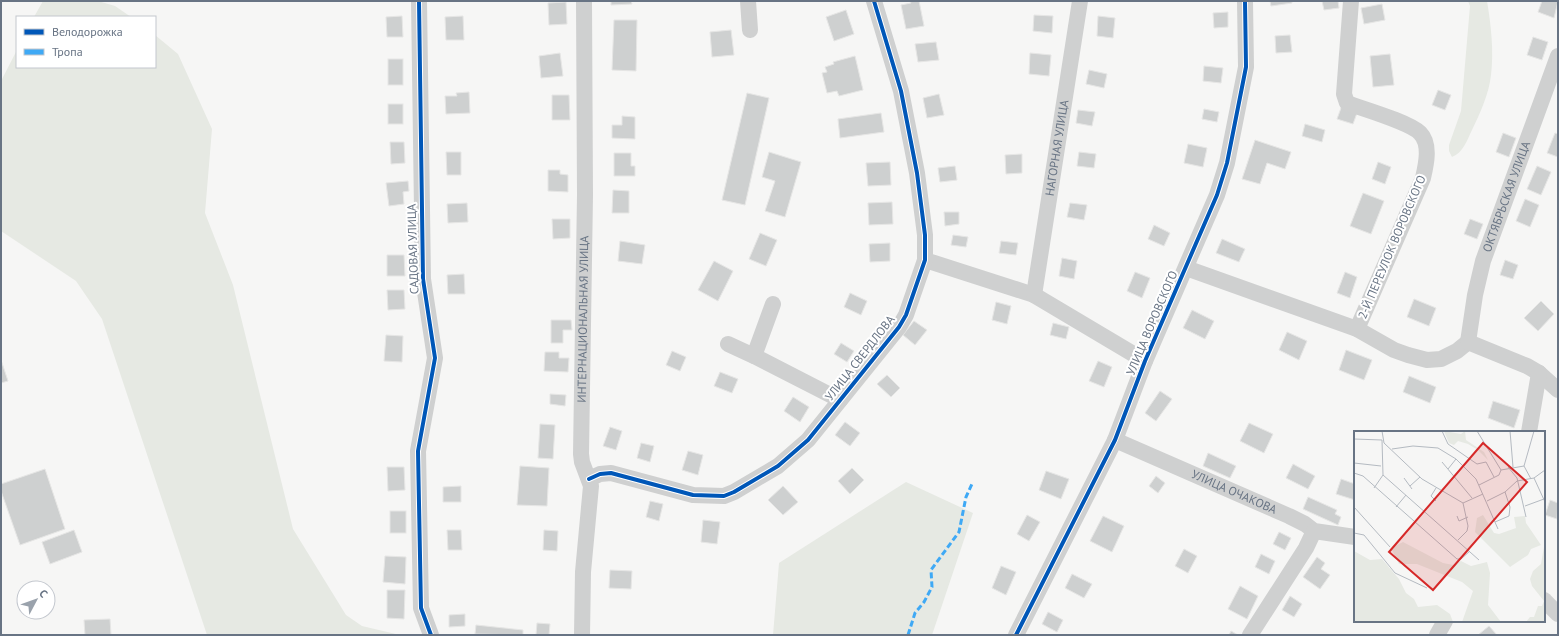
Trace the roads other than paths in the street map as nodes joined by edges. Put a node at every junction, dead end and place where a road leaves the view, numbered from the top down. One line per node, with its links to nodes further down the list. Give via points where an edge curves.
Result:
1 (419, 1): 30 (street, САДОВАЯ УЛИЦА, via 423,279 435,358 418,459 421,608)
2 (584, 1): 24 (street, ИНТЕРНАЦИОНАЛЬНАЯ УЛИЦА, via 585,195 581,454)
3 (748, 1): 8 (street)
4 (874, 1): 10 (street, УЛИЦА СВЕРДЛОВА, via 901,91 917,173 925,235)
5 (1080, 1): 12 (street, НАГОРНАЯ УЛИЦА)
6 (1245, 1): 11 (street, УЛИЦА ВОРОВСКОГО, via 1246,68 1227,163 1217,195)
7 (1351, 1): 14 (street, 2-Й ПЕРЕУЛОК ВОРОВСКОГО, via 1344,94 1347,103 1416,130 1421,134 1427,161 1423,178)
8 (750, 30)
9 (1558, 56): 15 (street, ОКТЯБРЬСКАЯ УЛИЦА, via 1484,261 1474,295)
10 (925, 260): 12 (street); 21 (street, УЛИЦА СВЕРДЛОВА, via 900,327)
11 (1186, 268): 14 (street); 18 (street, УЛИЦА ВОРОВСКОГО)
12 (1034, 295): 18 (street)
13 (773, 304): 17 (street)
14 (1357, 329): 15 (street, via 1394,350 1427,360 1442,359)
15 (1468, 342): 19 (street)
16 (728, 344): 17 (street)
17 (754, 356): 21 (street)
18 (1145, 361): 23 (street, УЛИЦА ВОРОВСКОГО)
19 (1539, 373): 20 (street); 22 (street)
20 (1558, 390)
21 (840, 400): 24 (street, УЛИЦА СВЕРДЛОВА, via 808,440 778,466 724,496 694,495 610,473)
22 (1529, 431)
23 (1115, 440): 25 (street, УЛИЦА ОЧАКОВА, via 1289,516); 32 (street, УЛИЦА ВОРОВСКОГО)
24 (589, 479): 31 (street, ИНТЕРНАЦИОНАЛЬНАЯ УЛИЦА, via 591,492 583,572)
25 (1314, 531): 26 (street, УЛИЦА ОЧАКОВА); 33 (street, via 1306,548)
26 (1354, 537)
27 (1545, 601): 28 (street)
28 (1558, 614)
29 (1444, 622): 34 (street)
30 (431, 635)
31 (582, 635)
32 (1016, 635)
33 (1250, 635)
34 (1437, 635)

